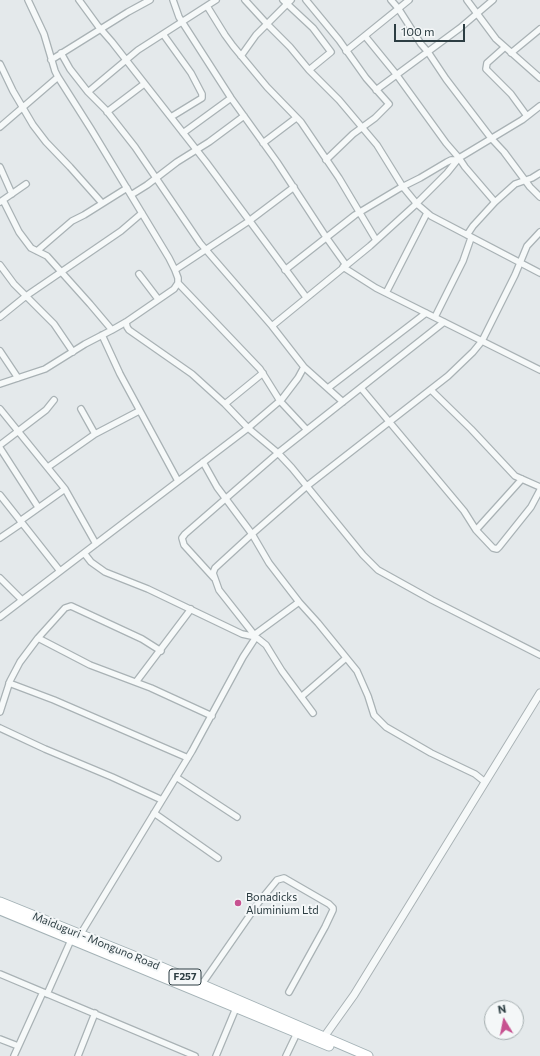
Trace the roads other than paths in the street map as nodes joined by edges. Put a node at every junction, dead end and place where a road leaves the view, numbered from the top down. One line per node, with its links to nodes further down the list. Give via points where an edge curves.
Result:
1 (28, 0): 28 (street, via 44,34)
2 (150, 0): 18 (street)
3 (173, 0): 16 (street)
4 (216, 0): 13 (street)
5 (244, 0): 17 (street)
6 (306, 0): 23 (street)
7 (390, 0): 14 (street)
8 (409, 0): 14 (street)
9 (467, 0): 15 (street)
10 (493, 0): 15 (street)
11 (81, 1): 18 (street)
12 (287, 1): 17 (street); 31 (street, via 313,28 331,52)
13 (207, 6): 16 (street); 27 (street)
14 (398, 8): 21 (street); 24 (street)
15 (477, 13): 22 (street); 24 (street)
16 (183, 22): 20 (street); 38 (street)
17 (266, 24): 27 (street); 31 (street)
18 (100, 29): 26 (street); 29 (street)
19 (540, 29): 25 (street)
20 (163, 34): 29 (street); 44 (street, via 191,73 202,94 202,98)
21 (365, 36): 23 (street); 32 (street)
22 (505, 47): 25 (street); 43 (street, via 487,63 486,69 511,94)
23 (346, 51): 36 (street)
24 (428, 52): 32 (street); 49 (street)
25 (511, 53): 34 (street)
26 (61, 54): 28 (street); 37 (street)
27 (241, 56): 45 (street)
28 (52, 60): 33 (street)
29 (126, 60): 35 (street); 37 (street)
30 (0, 64): 39 (street)
31 (309, 70): 47 (street)
32 (396, 74): 36 (street); 52 (street)
33 (58, 77): 39 (street); 61 (street)
34 (540, 78)
35 (144, 84): 41 (street); 44 (street)
36 (376, 90): 47 (street, via 388,102 388,106)
37 (88, 92): 41 (street)
38 (231, 98): 42 (street); 48 (street)
39 (23, 106): 46 (street); 67 (street, via 46,142)
40 (540, 106): 43 (street)
41 (107, 112): 56 (street)
42 (244, 116): 50 (street); 51 (street)
43 (527, 116): 49 (street)
44 (171, 117): 48 (street)
45 (296, 118): 50 (street); 53 (street)
46 (0, 127)
47 (361, 127): 53 (street); 60 (street, via 377,145)
48 (183, 133): 51 (street)
49 (491, 138): 52 (street); 57 (street)
50 (263, 143): 59 (street)
51 (196, 151): 56 (street); 72 (street)
52 (459, 159): 60 (street, via 452,160); 66 (street); 68 (street)
53 (326, 160): 69 (street)
54 (0, 167): 62 (street)
55 (540, 173): 57 (street)
56 (156, 178): 63 (street); 77 (street)
57 (525, 180): 64 (street); 66 (street, via 514,184)
58 (26, 184): 62 (street)
59 (294, 187): 72 (street); 75 (street)
60 (403, 187): 68 (street); 69 (street)
61 (127, 188): 63 (street); 67 (street)
62 (12, 194): 65 (street)
63 (131, 195): 70 (street)
64 (540, 196)
65 (2, 201): 78 (street, via 19,232 31,248)
66 (495, 202): 74 (street, via 473,226)
67 (102, 203): 78 (street, via 72,221)
68 (417, 204): 71 (street); 76 (street)
69 (359, 212): 75 (street); 76 (street)
70 (142, 213): 82 (street); 84 (street, via 121,231)
71 (427, 213): 74 (street); 88 (street)
72 (249, 221): 77 (street); 83 (street)
73 (540, 232): 79 (street, via 527,246)
74 (469, 236): 79 (street); 94 (street, via 462,261)
75 (326, 237): 81 (street); 83 (street)
76 (376, 240): 81 (street)
77 (205, 250): 82 (street); 97 (street)
78 (37, 251): 84 (street, via 47,256)
79 (521, 263): 85 (street); 100 (street)
80 (0, 265): 89 (street)
81 (344, 266): 88 (street); 90 (street)
82 (175, 270): 87 (street)
83 (285, 270): 90 (street)
84 (61, 272): 89 (street); 98 (street)
85 (540, 273)
86 (139, 274): 91 (street)
87 (178, 282): 91 (street, via 174,289); 105 (street)
88 (386, 293): 92 (street)
89 (26, 296): 93 (street); 102 (street, via 54,324)
90 (306, 297): 97 (street)
91 (158, 299): 95 (street)
92 (426, 313): 94 (street); 108 (street)
93 (0, 317)
94 (435, 317): 96 (street)
95 (126, 322): 98 (street); 114 (street, via 129,330 192,374)
96 (444, 322): 100 (street); 109 (street)
97 (272, 326): 103 (street)
98 (112, 330): 99 (street)
99 (102, 335): 102 (street); 117 (street)
100 (482, 341): 104 (street); 110 (street)
101 (0, 351): 106 (street)
102 (73, 352): 106 (street, via 45,370)
103 (304, 367): 108 (street); 112 (street)
104 (540, 370)
105 (263, 373): 112 (street); 114 (street)
106 (18, 378): 107 (street)
107 (0, 384)
108 (328, 388): 113 (street)
109 (361, 388): 113 (street); 118 (street)
110 (431, 390): 118 (street); 128 (street, via 516,476)
111 (54, 400): 121 (street, via 46,410)
112 (280, 401): 119 (street); 120 (street)
113 (343, 402): 120 (street)
114 (225, 404): 119 (street)
115 (0, 409): 121 (street)
116 (81, 409): 122 (street)
117 (140, 411): 122 (street); 129 (street)
118 (389, 422): 130 (street); 138 (street, via 464,511)
119 (248, 428): 125 (street); 126 (street)
120 (307, 430): 125 (street)
121 (18, 432): 123 (street); 127 (street)
122 (95, 434): 127 (street)
123 (0, 445)
124 (0, 448): 136 (street)
125 (278, 453): 130 (street); 135 (street)
126 (203, 462): 129 (street); 135 (street)
127 (48, 467): 132 (street)
128 (522, 479): 131 (street); 138 (street)
129 (178, 481): 141 (street)
130 (307, 486): 139 (street); 153 (street, via 378,570)
131 (540, 487)
132 (64, 489): 136 (street); 141 (street)
133 (540, 490): 138 (street, via 532,507 497,549)
134 (0, 495): 137 (street)
135 (225, 499): 139 (street); 145 (street, via 182,538 184,544)
136 (38, 508): 137 (street)
137 (21, 522): 140 (street); 143 (street)
138 (476, 530)
139 (252, 534): 145 (street, via 215,568); 147 (street, via 269,563)
140 (0, 538)
141 (96, 544): 142 (street)
142 (84, 553): 143 (street); 148 (street, via 105,572)
143 (60, 571): 146 (street)
144 (0, 578): 146 (street)
145 (214, 578): 150 (street, via 219,590)
146 (22, 600): 149 (street)
147 (298, 602): 150 (street); 154 (street)
148 (191, 609): 150 (street, via 242,634); 152 (street)
149 (0, 617)
150 (255, 636): 158 (street, via 266,645); 161 (street)
151 (38, 638): 152 (street, via 58,614 72,606 142,639); 155 (street, via 90,665); 156 (street, via 20,662)
152 (161, 651): 155 (street)
153 (540, 654)
154 (346, 658): 158 (street); 165 (street, via 357,671 374,715 386,728 475,774)
155 (136, 682): 161 (street)
156 (9, 683): 159 (street); 163 (street)
157 (540, 693): 165 (street)
158 (301, 697): 160 (street)
159 (0, 712)
160 (313, 713)
161 (212, 716): 163 (street)
162 (0, 728): 166 (street)
163 (188, 758): 164 (street)
164 (176, 777): 166 (street); 168 (street)
165 (485, 782): 181 (street, via 354,995)
166 (162, 800): 167 (street)
167 (154, 813): 169 (street); 172 (street)
168 (237, 817)
169 (218, 858)
170 (0, 902): 172 (main road, Maiduguri - Monguno Road / F257)
171 (0, 910): 173 (main road, Maiduguri - Monguno Road / F257)
172 (80, 935): 175 (main road, Maiduguri - Monguno Road / F257)
173 (71, 940): 177 (street); 178 (main road, Maiduguri - Monguno Road / F257)
174 (0, 974): 177 (street)
175 (202, 984): 176 (street, via 263,896 277,880 284,878 333,908); 181 (main road, Maiduguri - Monguno Road / F257)
176 (288, 992)
177 (45, 993): 179 (street); 183 (street)
178 (236, 1008): 180 (main road, Maiduguri - Monguno Road / F257); 187 (street)
179 (95, 1013): 185 (street); 186 (street)
180 (297, 1033): 188 (street); 189 (main road, Maiduguri - Monguno Road / F257)
181 (324, 1037): 190 (main road, Maiduguri - Monguno Road / F257)
182 (0, 1038): 183 (street)
183 (18, 1046): 184 (street)
184 (14, 1056)
185 (78, 1056)
186 (195, 1056)
187 (216, 1056)
188 (286, 1056)
189 (353, 1056)
190 (368, 1056)

